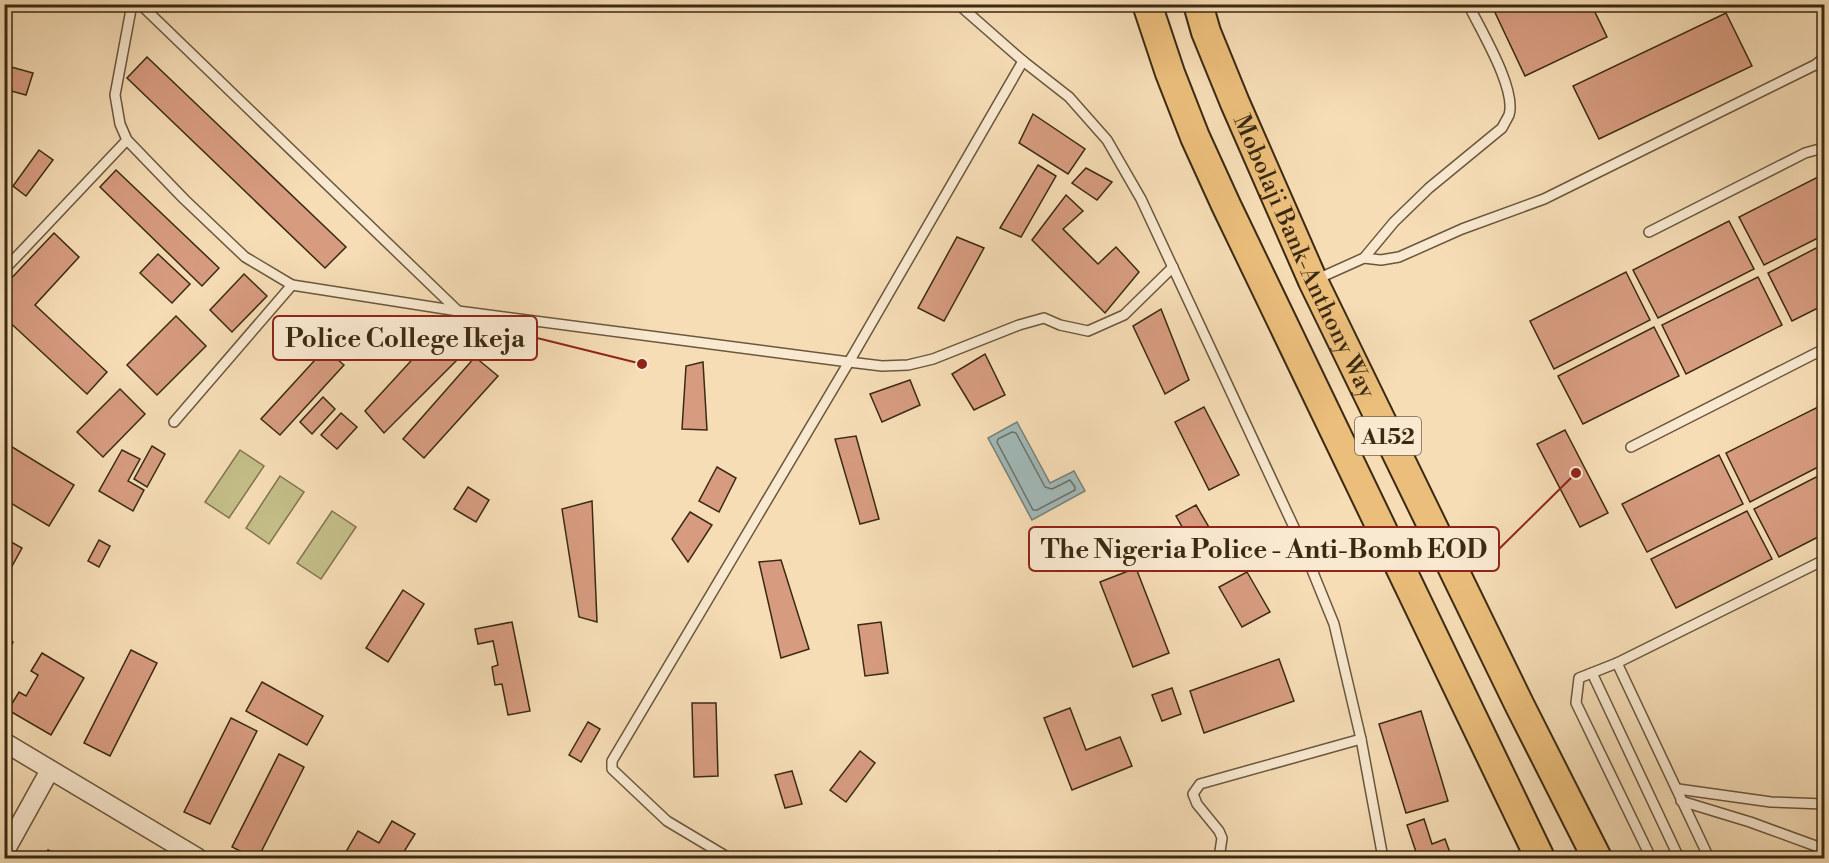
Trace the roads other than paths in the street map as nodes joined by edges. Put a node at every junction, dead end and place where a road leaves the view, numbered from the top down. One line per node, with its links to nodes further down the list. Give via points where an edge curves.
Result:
1 (132, 4): 9 (lane, via 115,95)
2 (140, 4): 17 (lane)
3 (958, 4): 8 (lane)
4 (1147, 4): 37 (main road, Mobolaji Bank-Anthony Way / A152, via 1195,137 1226,205)
5 (1198, 4): 15 (main road, Mobolaji Bank-Anthony Way / A152, via 1234,103)
6 (1468, 4): 12 (lane, via 1504,78 1509,114 1502,128 1429,188)
7 (1824, 58): 12 (lane, via 1545,199 1399,257)
8 (1023, 61): 13 (lane, via 1069,97 1107,140 1142,199); 19 (lane)
9 (127, 140): 14 (lane); 16 (lane, via 245,257)
10 (1824, 149): 11 (lane, via 1805,153)
11 (1649, 232)
12 (1364, 258): 15 (lane)
13 (1173, 267): 19 (lane, via 1124,315 1088,331 1044,318 908,365); 25 (lane, via 1299,538 1334,624)
14 (4, 270)
15 (1312, 281): 38 (main road, Mobolaji Bank-Anthony Way / A152)
16 (292, 285): 17 (lane); 20 (lane)
17 (458, 312): 19 (lane)
18 (1824, 349): 21 (lane)
19 (849, 362): 34 (lane, via 612,761 612,769 667,821)
20 (174, 422)
21 (1631, 447)
22 (1824, 560): 23 (lane)
23 (1617, 663): 24 (lane); 28 (lane)
24 (1592, 673): 39 (lane, via 1579,678 1576,703); 40 (lane)
25 (1361, 739): 35 (lane, via 1200,784 1193,794 1222,838); 36 (lane)
26 (4, 742): 27 (street)
27 (50, 770): 32 (street); 33 (street)
28 (1678, 789): 29 (lane); 30 (lane, via 1771,802)
29 (1682, 801): 31 (lane); 41 (lane)
30 (1824, 804)
31 (1824, 849)
32 (4, 853)
33 (198, 858)
34 (729, 858)
35 (1220, 858)
36 (1383, 858)
37 (1540, 858)
38 (1597, 858)
39 (1651, 858)
40 (1679, 858)
41 (1709, 858)

